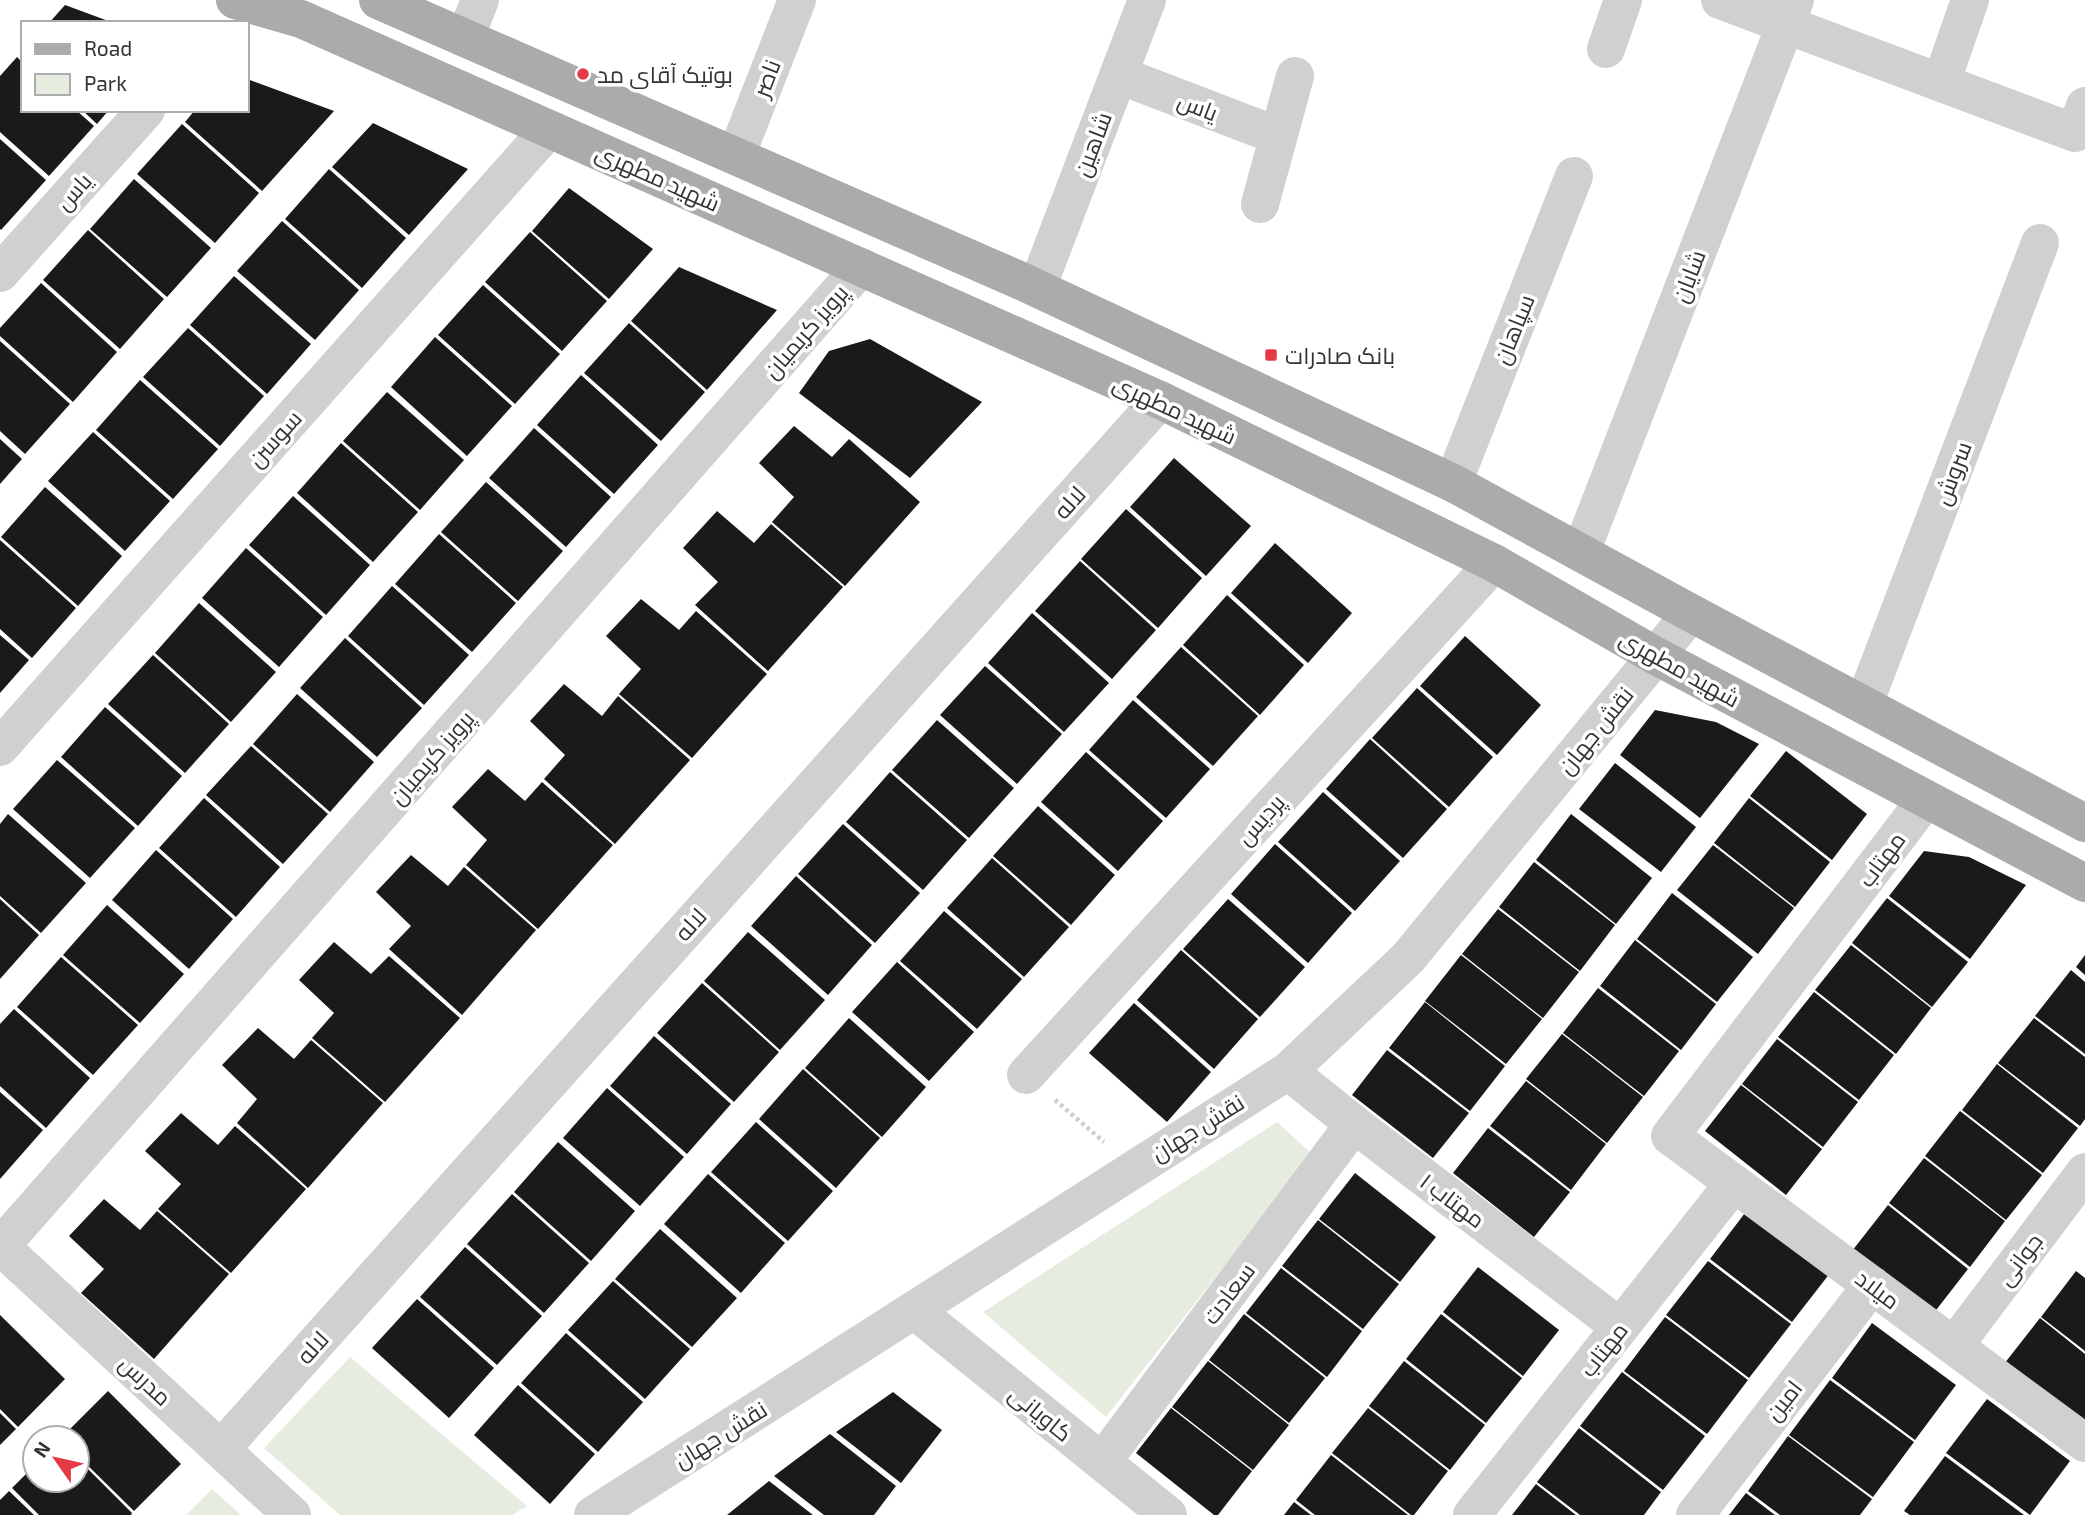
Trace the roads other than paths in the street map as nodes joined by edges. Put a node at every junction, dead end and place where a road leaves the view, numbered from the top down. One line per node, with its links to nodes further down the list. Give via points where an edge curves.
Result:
1 (378, 0): 10 (main road)
2 (480, 0): 10 (street)
3 (796, 0): 19 (street, ناصر)
4 (1147, 0): 12 (street, شاهین)
5 (1623, 0): 11 (street)
6 (1720, 0): 9 (street)
7 (1970, 0): 14 (street)
8 (234, 8): 17 (main road, شهید مطهری, via 301,19)
9 (1791, 12): 14 (street); 28 (street, شایان)
10 (465, 38): 19 (main road)
11 (1606, 49)
12 (1119, 75): 18 (street, یاس); 25 (street, شاهین)
13 (1295, 76): 18 (street)
14 (1941, 83): 15 (street, via 2075,133)
15 (2085, 106)
16 (144, 112): 24 (street, یاس)
17 (549, 129): 23 (main road, شهید مطهری); 33 (street, سوسن)
18 (1278, 136): 21 (street)
19 (736, 156): 25 (main road)
20 (1574, 176): 27 (street, سپاهان)
21 (1260, 204)
22 (2040, 243): 32 (street, سروش)
23 (860, 268): 26 (main road, شهید مطهری); 43 (street, پرویز کریمیان)
24 (0, 273)
25 (1037, 288): 27 (main road)
26 (1160, 400): 29 (main road, شهید مطهری); 49 (street, لاله)
27 (1453, 483): 28 (main road)
28 (1581, 552): 30 (main road)
29 (1494, 563): 31 (main road, شهید مطهری); 38 (street, پردیس)
30 (1692, 613): 31 (street, نقش جهان); 32 (main road)
31 (1656, 656): 36 (main road, شهید مطهری); 37 (street, نقش جهان, via 1408,958)
32 (1864, 704): 35 (main road)
33 (0, 747)
34 (1914, 815): 40 (street, مهتاب)
35 (2085, 823)
36 (2085, 883)
37 (1288, 1071): 39 (street, مهتاب ۱); 45 (street, نقش جهان)
38 (1026, 1075)
39 (1354, 1124): 46 (street, مهتاب ۱); 50 (street, سعادت)
40 (1670, 1136): 42 (street, میلاد)
41 (2085, 1172): 47 (street, جوانی)
42 (1734, 1183): 44 (street, میلاد); 46 (street, مهتاب)
43 (0, 1246): 49 (street, مدرس)
44 (1872, 1284): 47 (street, میلاد); 55 (street, امین)
45 (914, 1310): 50 (street, کاویانی); 52 (street, نقش جهان)
46 (1620, 1327): 54 (street, مهتاب)
47 (1954, 1346): 48 (street, میلاد)
48 (2085, 1443)
49 (221, 1449): 51 (street, مدرس)
50 (1102, 1462): 53 (street, کاویانی)
51 (292, 1515)
52 (593, 1515)
53 (1168, 1515)
54 (1472, 1515)
55 (1695, 1515)

